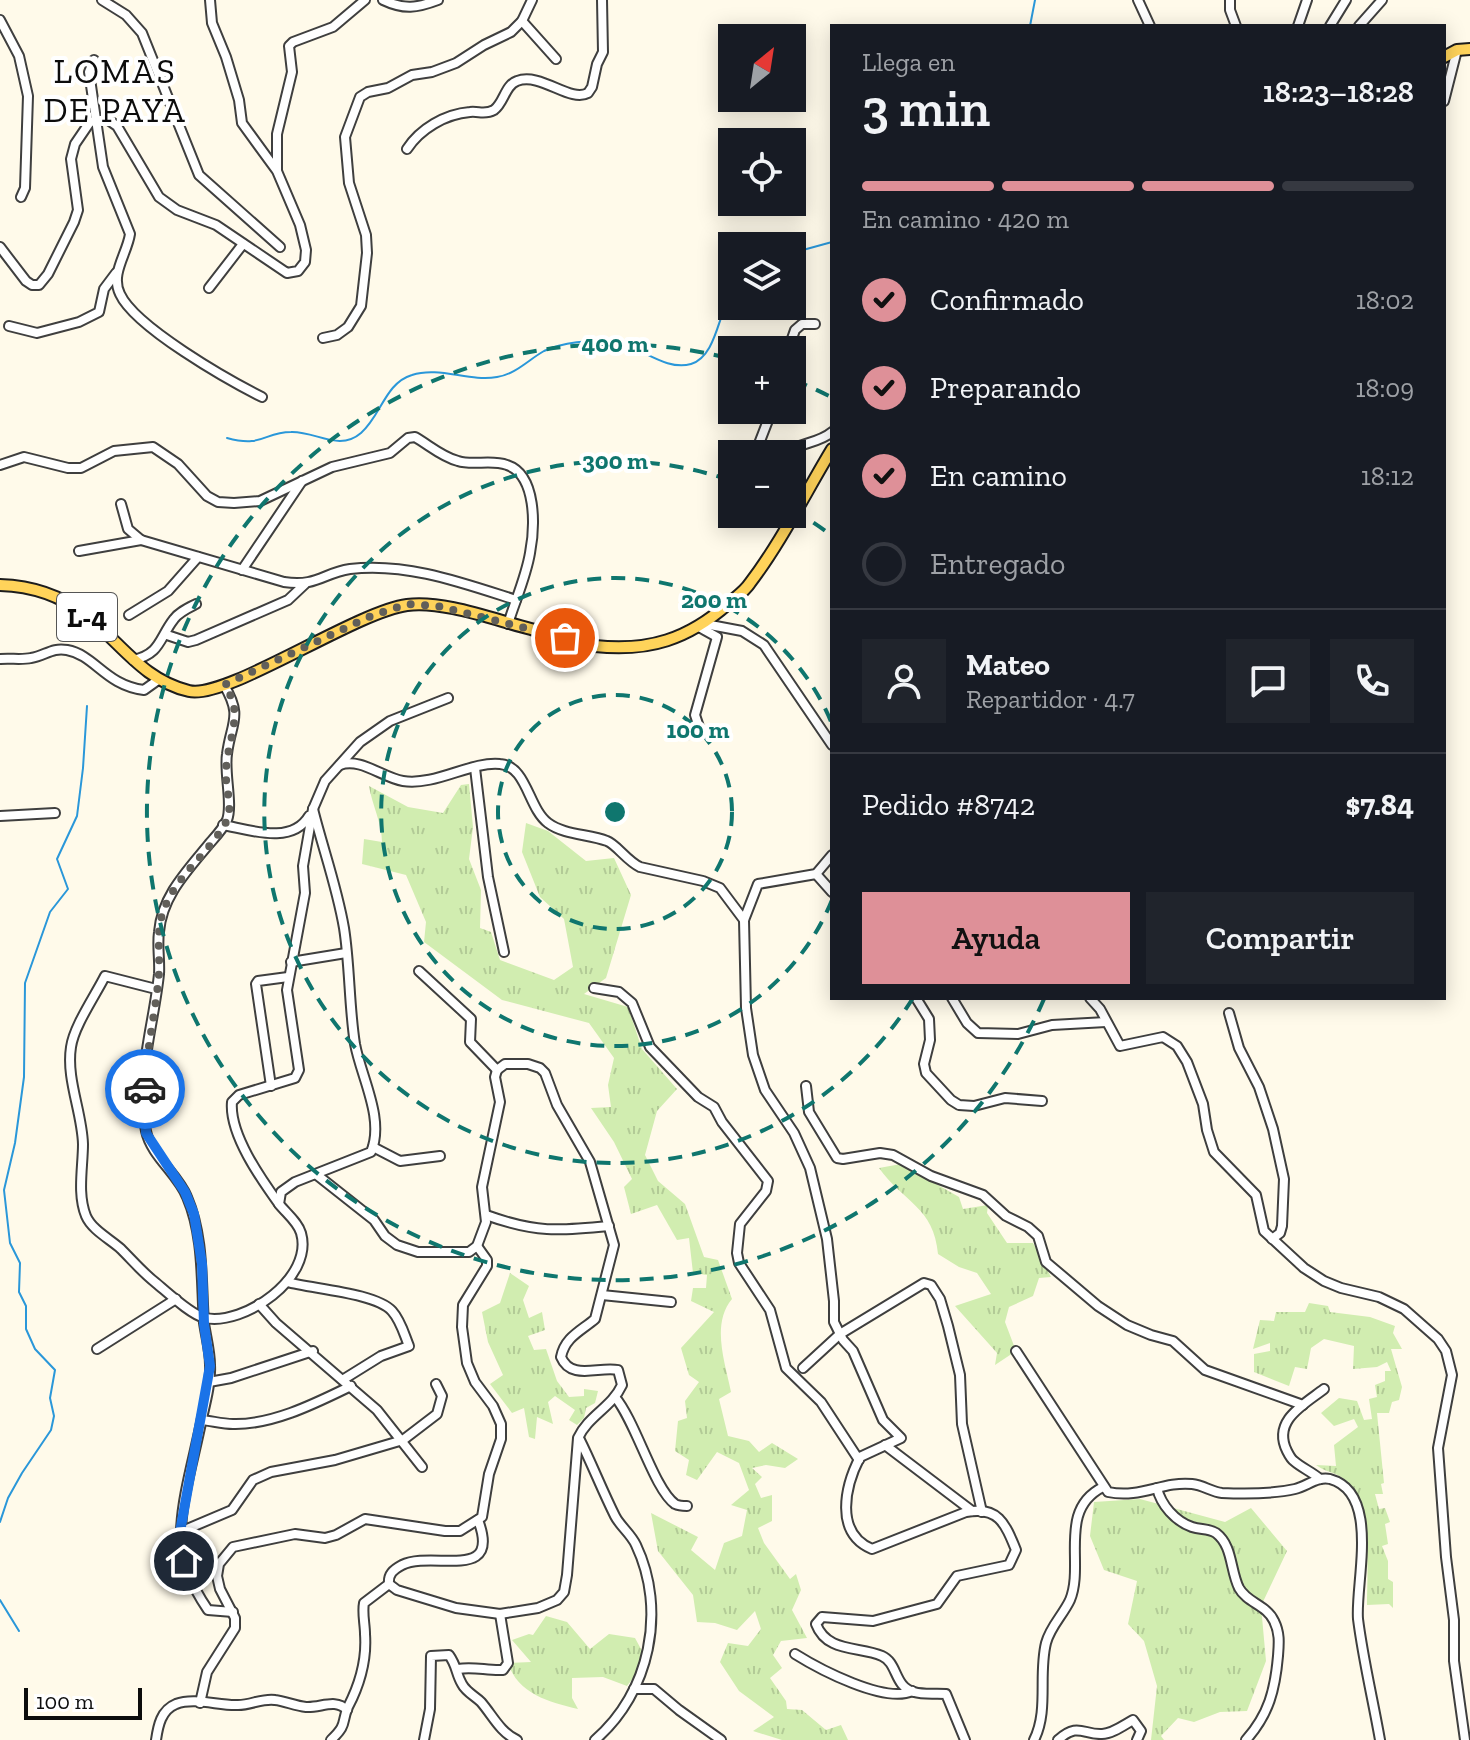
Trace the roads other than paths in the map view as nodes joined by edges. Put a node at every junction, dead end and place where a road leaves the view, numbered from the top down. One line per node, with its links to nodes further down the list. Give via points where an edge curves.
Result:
1 (102, 0): 32 (street, via 142,33 199,175)
2 (210, 0): 28 (street, via 242,123)
3 (365, 0): 28 (street, via 333,27 289,46 292,72 277,134)
4 (383, 0): 5 (street, via 407,8)
5 (438, 0)
6 (532, 0): 14 (street)
7 (602, 0): 27 (street, via 603,52 588,93 517,81 497,108 450,117 423,130)
8 (1138, 0): 15 (street)
9 (1230, 0): 16 (street)
10 (1307, 0): 17 (street)
11 (1346, 0): 18 (street)
12 (1382, 0): 19 (street)
13 (0, 20): 29 (street, via 19,56 28,96)
14 (522, 21): 23 (street); 38 (street, via 456,63 360,97 345,137 349,183 366,235 361,306 348,327)
15 (1149, 24)
16 (1235, 24)
17 (1299, 24)
18 (1331, 24)
19 (1361, 24)
20 (1470, 49): 21 (main road)
21 (1457, 50): 22 (main road); 25 (street)
22 (1446, 56)
23 (556, 59)
24 (94, 60): 26 (street, via 89,72)
25 (1446, 93)
26 (98, 121): 30 (street, via 107,119 117,126 159,197); 31 (street, via 90,122 75,144 71,159 78,210 39,285 26,281); 33 (street, via 103,167 130,234)
27 (407, 149)
28 (277, 171): 30 (street, via 300,225 305,262 298,271 287,273)
29 (21, 197)
30 (243, 244): 34 (street)
31 (0, 247)
32 (280, 247)
33 (116, 273): 36 (street, via 104,289 99,312 79,322 37,333); 39 (street, via 120,294 142,321)
34 (209, 288)
35 (815, 324): 37 (street, via 802,324)
36 (9, 326)
37 (793, 336)
38 (323, 338)
39 (262, 397)
40 (830, 434): 41 (street)
41 (806, 444)
42 (830, 452): 56 (main road, L-4, via 749,585)
43 (0, 465): 44 (street, via 24,457 81,468 114,451 153,447 218,502 260,501)
44 (303, 481): 49 (street); 52 (street, via 332,467 390,453 415,437 460,462 498,463 520,472 531,506 532,531)
45 (121, 504): 46 (street, via 128,529)
46 (141, 540): 47 (street); 48 (street)
47 (79, 551)
48 (198, 557): 49 (street); 54 (street, via 168,591)
49 (242, 570): 50 (street)
50 (306, 583): 52 (street, via 347,570 410,571); 57 (street, via 288,600 196,640)
51 (0, 585): 59 (main road, L-4, via 25,586 70,605)
52 (516, 600): 55 (street)
53 (196, 604): 57 (street, via 173,620)
54 (129, 615)
55 (508, 624): 56 (main road, L-4, via 594,646 631,647 664,642); 61 (main road, L-4, via 407,604)
56 (702, 626): 63 (street, via 717,637 695,715 701,733); 64 (street, via 742,631 764,645)
57 (167, 635): 59 (street, via 157,649)
58 (0, 659): 60 (street, via 64,649 127,688 144,690)
59 (132, 660): 60 (main road, L-4)
60 (158, 680): 61 (main road, L-4, via 193,692)
61 (224, 685): 70 (street, via 233,700 235,725 226,759 230,804)
62 (448, 698): 65 (street, via 390,721)
63 (678, 735)
64 (830, 742)
65 (339, 765): 66 (street, via 355,763 387,779 408,782); 67 (street)
66 (475, 768): 74 (street, via 510,767 549,824 611,842 640,867 720,888); 75 (street, via 488,877)
67 (313, 809): 70 (street, via 294,832); 76 (street, via 335,883); 77 (street, via 303,866 305,893)
68 (55, 813): 69 (street)
69 (0, 816)
70 (223, 825): 81 (street, via 181,878 162,913)
71 (830, 857): 72 (street)
72 (816, 874): 73 (street); 74 (street, via 758,884)
73 (830, 890)
74 (744, 920): 105 (street, via 753,1055 765,1090 810,1168 827,1239 834,1322)
75 (504, 952)
76 (346, 953): 77 (street); 91 (street, via 355,1044 374,1120)
77 (291, 962): 79 (street)
78 (419, 971): 87 (street, via 471,1019 470,1042)
79 (288, 977): 88 (street, via 299,1070 295,1078); 88 (street, via 256,984)
80 (594, 988): 120 (street, via 619,992 632,1003 650,1047 714,1107 768,1181 740,1224 739,1263 770,1310 786,1368 821,1402)
81 (156, 989): 101 (street, via 105,976 71,1047 72,1074 87,1219); 104 (street, via 146,1064 146,1133 194,1214)
82 (917, 1000): 90 (street, via 929,1019 926,1073 951,1100 974,1106 1005,1098)
83 (953, 1000): 86 (street, via 978,1033 1018,1034 1052,1025)
84 (1092, 1000): 86 (street)
85 (1229, 1013): 97 (street, via 1273,1129 1284,1179 1282,1226)
86 (1106, 1022): 97 (street, via 1120,1046 1163,1037 1177,1046 1199,1088 1214,1152 1256,1195 1264,1231)
87 (497, 1070): 95 (street, via 500,1102 482,1187); 96 (street, via 505,1064 528,1064 545,1073 590,1162)
88 (271, 1086): 94 (street, via 239,1095 231,1110 259,1176)
89 (806, 1086): 115 (street, via 809,1112 837,1158 893,1155 983,1195 1038,1236 1046,1262 1098,1306 1127,1325 1173,1341 1205,1370)
90 (1042, 1101)
91 (373, 1147): 92 (street, via 400,1161); 93 (street)
92 (440, 1156)
93 (317, 1175): 94 (street, via 285,1187); 98 (street, via 397,1245 431,1253 469,1252)
94 (279, 1204): 99 (street, via 300,1229 303,1242)
95 (486, 1215): 96 (street, via 538,1230); 98 (street)
96 (609, 1226): 100 (street, via 614,1245)
97 (1272, 1239): 153 (street, via 1324,1281 1404,1309 1446,1351 1452,1375 1438,1448)
98 (477, 1246): 128 (street, via 487,1266 463,1305 464,1347 475,1382 501,1424)
99 (287, 1282): 103 (street); 111 (street, via 377,1300 399,1321 409,1346 381,1356)
100 (602, 1295): 102 (street); 114 (street, via 595,1319 572,1335 561,1357 580,1371 618,1370 622,1385)
101 (176, 1299): 104 (street); 106 (street)
102 (671, 1302)
103 (259, 1304): 104 (street, via 233,1315); 107 (street)
104 (204, 1318): 110 (street)
105 (840, 1334): 109 (street); 119 (street, via 853,1351 883,1420 901,1438); 127 (street, via 924,1283 931,1285 960,1375 962,1424)
106 (97, 1349)
107 (313, 1351): 110 (street); 111 (street)
108 (1016, 1351): 123 (street)
109 (803, 1368)
110 (209, 1382): 116 (street)
111 (348, 1382): 116 (street, via 301,1408 253,1423); 118 (street)
112 (436, 1384): 118 (street, via 442,1396 437,1414)
113 (1324, 1389): 115 (street)
114 (615, 1397): 117 (street); 125 (street, via 667,1495)
115 (1303, 1405): 122 (street, via 1286,1421 1284,1444 1292,1460)
116 (202, 1420): 129 (street)
117 (578, 1438): 132 (street, via 564,1592 538,1608); 135 (street, via 617,1520 637,1545 653,1605 647,1660)
118 (403, 1440): 121 (street); 129 (street, via 271,1472 253,1480 232,1510)
119 (885, 1445): 120 (street); 126 (street)
120 (859, 1460): 126 (street, via 846,1507 852,1534 862,1545 878,1548)
121 (422, 1467)
122 (1320, 1479): 124 (street, via 1295,1489 1261,1492 1219,1493 1195,1484); 152 (street, via 1342,1484 1360,1520 1358,1617)
123 (1103, 1487): 124 (street, via 1133,1495); 148 (street, via 1086,1503 1074,1532 1070,1599 1046,1640 1041,1727)
124 (1157, 1488): 151 (street, via 1160,1501 1178,1518 1218,1535 1228,1548 1241,1592 1274,1621 1280,1640 1271,1704)
125 (687, 1506)
126 (972, 1511): 127 (street)
127 (982, 1512): 136 (street, via 1000,1518 1009,1532 1016,1550 1009,1565 957,1576 937,1604 927,1608 873,1621 822,1617 816,1624 832,1643 882,1656 902,1687)
128 (478, 1520): 130 (street, via 482,1541 474,1559 411,1561 393,1570); 131 (street, via 460,1531 445,1531 365,1519 325,1538 295,1534 233,1547 219,1564 217,1576)
129 (180, 1532): 131 (street, via 184,1561 199,1598 208,1610)
130 (389, 1584): 132 (street, via 456,1608); 138 (street, via 364,1603 364,1667)
131 (233, 1612): 137 (street, via 235,1628 207,1672)
132 (500, 1614): 134 (street, via 508,1663 503,1670)
133 (795, 1654): 136 (street, via 845,1681 903,1696)
134 (458, 1669): 140 (street, via 459,1680); 143 (street, via 449,1655 431,1656)
135 (634, 1689): 145 (street); 146 (street, via 654,1689)
136 (912, 1691): 147 (street, via 946,1694)
137 (200, 1703): 138 (street, via 242,1705 274,1699 305,1707 341,1704); 141 (street, via 168,1709)
138 (347, 1710): 142 (street, via 341,1731)
139 (1470, 1733): 153 (street)
140 (503, 1737): 144 (street)
141 (156, 1740)
142 (331, 1740)
143 (424, 1740)
144 (517, 1740)
145 (595, 1740)
146 (721, 1740)
147 (965, 1740)
148 (1034, 1740)
149 (1058, 1740): 150 (street, via 1081,1729 1102,1734 1133,1720 1141,1731)
150 (1137, 1740)
151 (1246, 1740)
152 (1380, 1740)
153 (1465, 1740)

